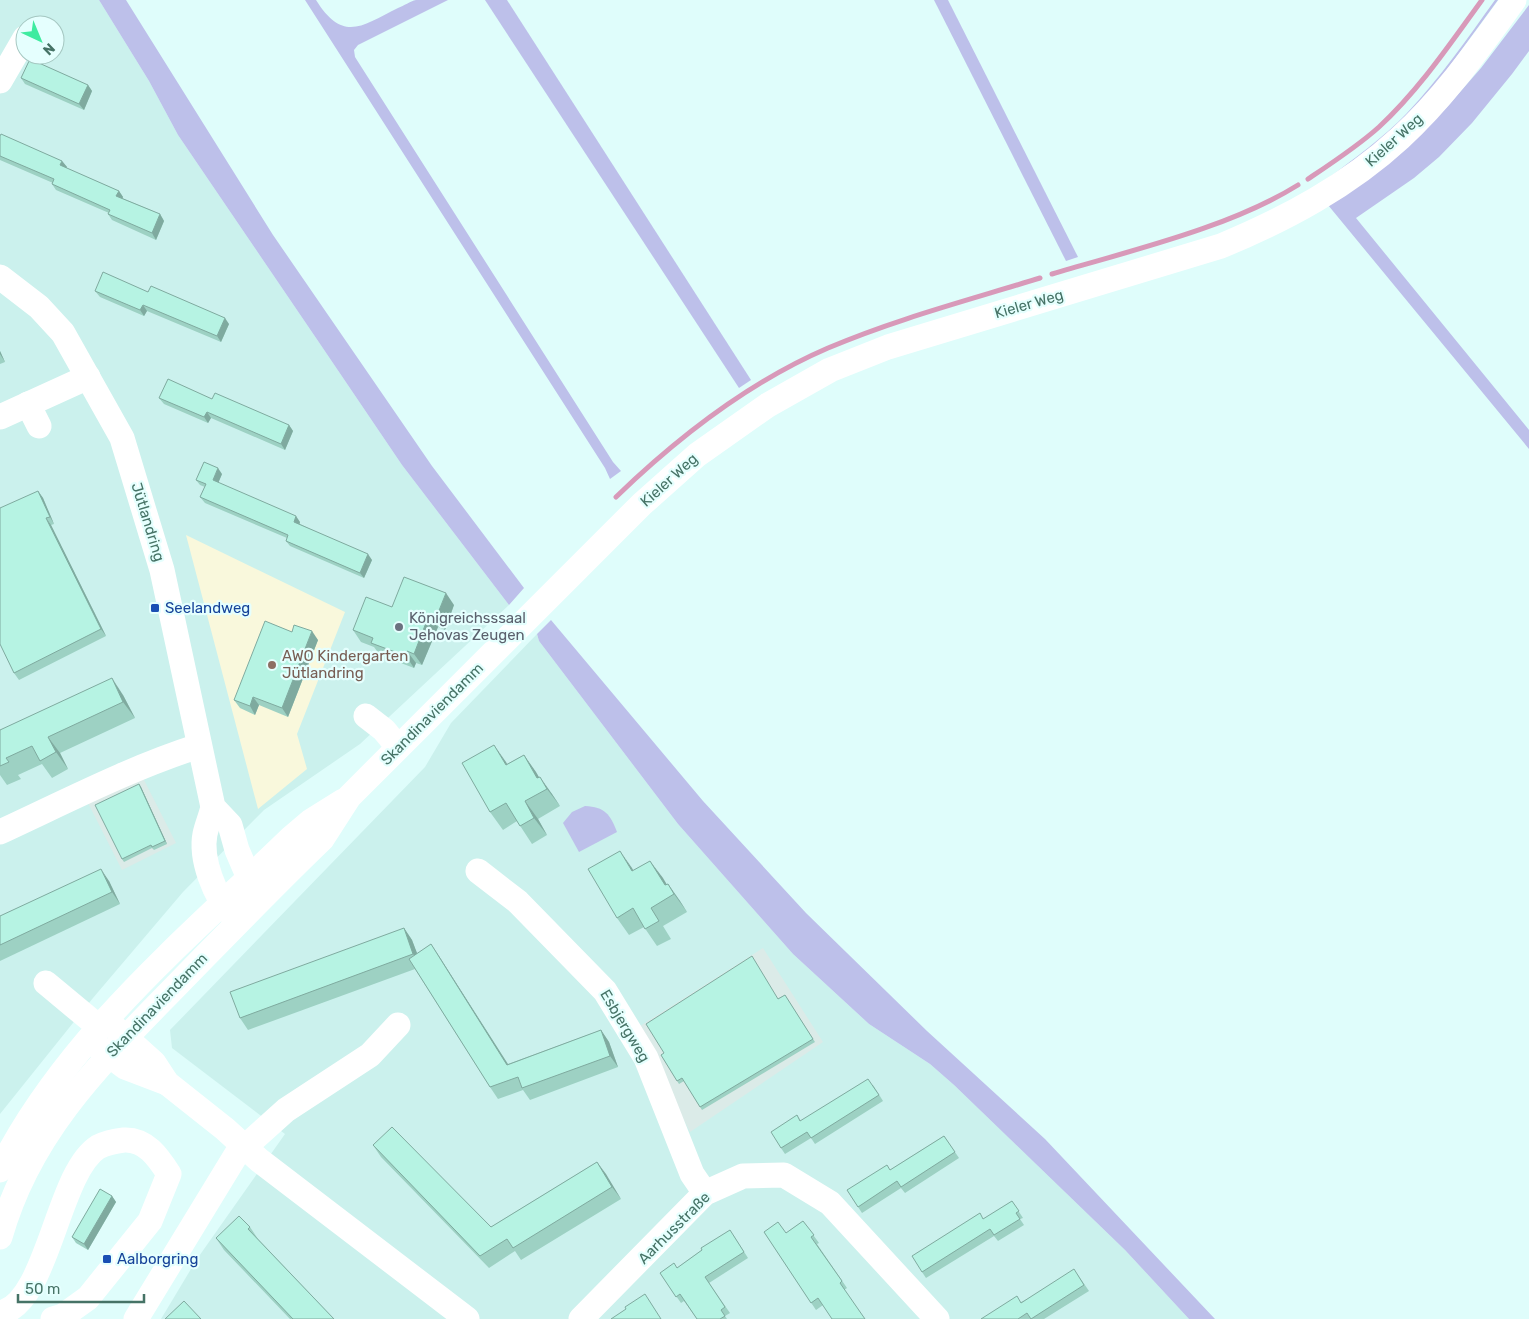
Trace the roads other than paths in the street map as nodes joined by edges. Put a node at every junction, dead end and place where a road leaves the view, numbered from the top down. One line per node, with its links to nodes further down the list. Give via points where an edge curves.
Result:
1 (1514, 0): 7 (street, Kieler Weg, via 1458,76 1423,115 1380,155 1330,192 1286,217 1221,246 888,347 830,370 725,433 690,460)
2 (15, 55): 3 (street)
3 (0, 81)
4 (0, 277): 5 (street, Jütlandring, via 39,307 62,333)
5 (88, 377): 6 (street, via 33,415); 9 (street, Jütlandring, via 122,438 153,540)
6 (0, 417)
7 (538, 610): 10 (street, Skandinaviendamm)
8 (366, 716): 10 (street)
9 (199, 746): 11 (street, Jütlandring); 12 (street, via 109,781)
10 (398, 747): 14 (street, Skandinaviendamm, via 349,797 311,821)
11 (213, 807): 14 (street, via 230,825 236,850); 15 (street, via 204,836 208,874)
12 (0, 832)
13 (478, 871): 25 (street, Esbjergweg, via 518,902 605,990 646,1058 692,1174)
14 (257, 886): 15 (street, Skandinaviendamm); 16 (street, Skandinaviendamm)
15 (222, 904): 16 (street); 19 (street, Skandinaviendamm)
16 (239, 922): 20 (street, Skandinaviendamm)
17 (46, 983): 19 (street)
18 (398, 1025): 23 (street, via 370,1055 293,1105)
19 (97, 1029): 20 (street); 21 (street); 24 (street, Skandinaviendamm, via 41,1101)
20 (126, 1038): 21 (street, Skandinaviendamm); 22 (street, via 154,1063)
21 (109, 1055): 22 (street, via 142,1076); 26 (street, Skandinaviendamm, via 72,1098 38,1147 18,1186)
22 (167, 1083): 23 (street)
23 (246, 1146): 29 (street, via 226,1169); 30 (street, via 286,1182)
24 (0, 1170)
25 (705, 1192): 31 (street, Aarhusstraße); 32 (street, Aarhusstraße, via 743,1176 784,1175 830,1203)
26 (0, 1237)
27 (0, 1313): 28 (street, via 15,1305 26,1290 43,1259 76,1174 97,1148 114,1141 133,1140 156,1152 169,1174 150,1221 88,1298 63,1316)
28 (53, 1319)
29 (136, 1319)
30 (467, 1319)
31 (581, 1319)
32 (937, 1319)

